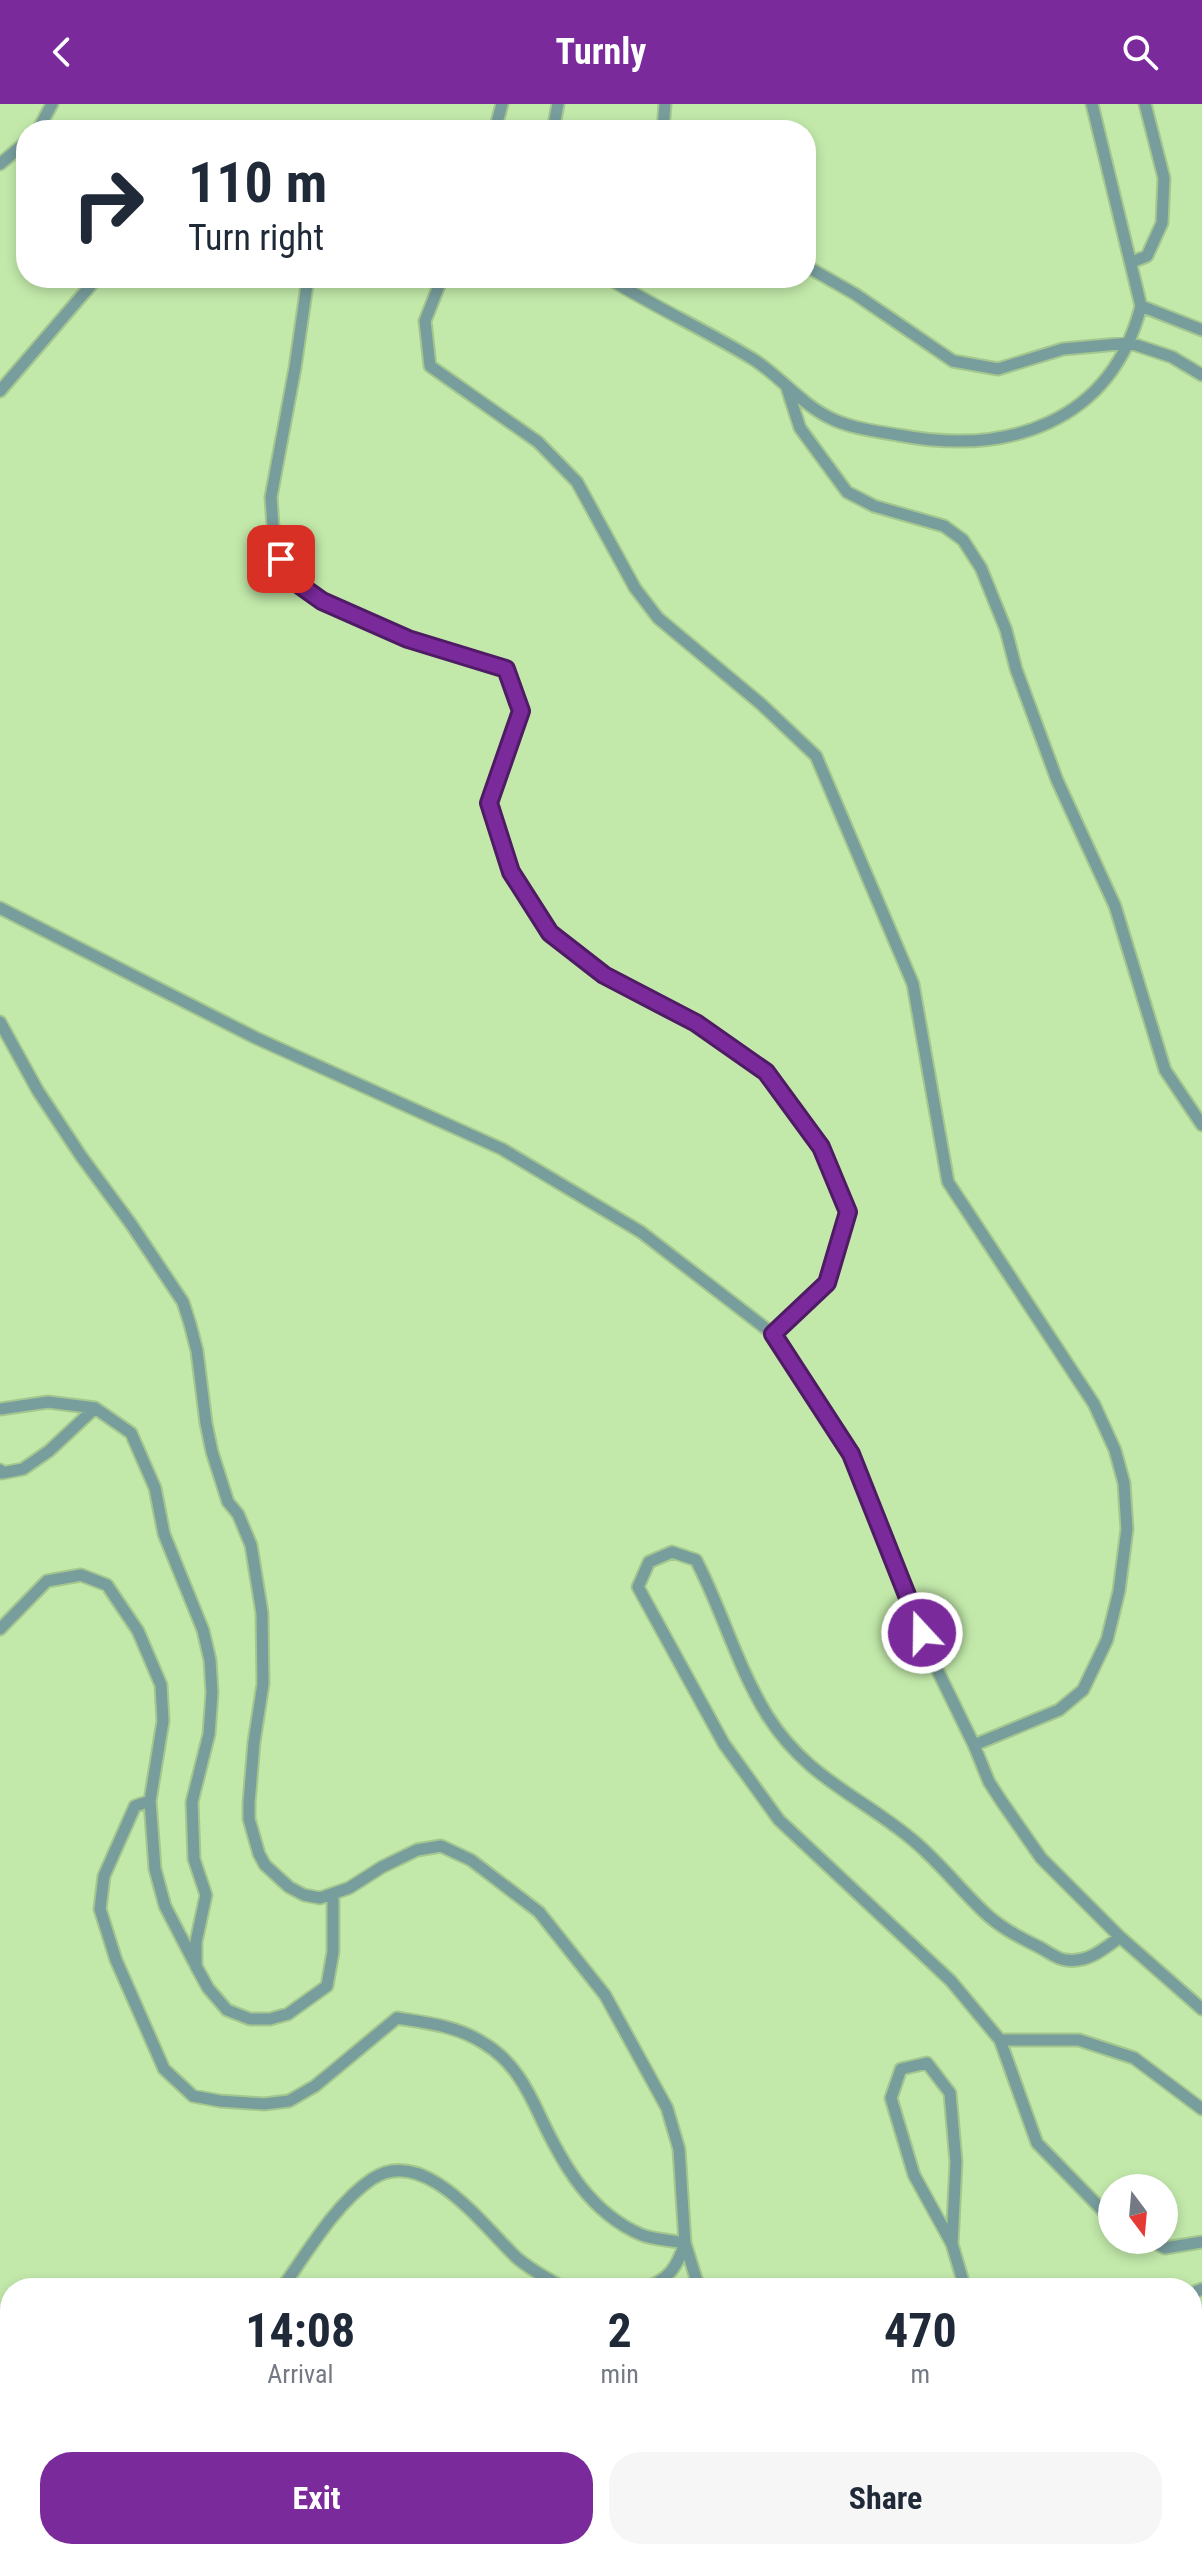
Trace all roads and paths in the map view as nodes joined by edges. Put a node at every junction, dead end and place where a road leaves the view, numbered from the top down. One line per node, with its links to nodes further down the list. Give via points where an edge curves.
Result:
1 (1092, 104): 5 (lane)
2 (1145, 104): 5 (lane, via 1164,178 1162,223 1147,256)
3 (16, 150): 4 (lane)
4 (0, 164)
5 (1132, 262): 11 (lane)
6 (816, 272): 13 (lane, via 953,361 998,369 1063,349)
7 (88, 288): 16 (lane)
8 (307, 288): 20 (lane, via 271,497 274,542 287,576 322,601 408,639 506,669 521,711 489,803 511,872 550,933 604,975 696,1023 766,1072 821,1147 848,1212 827,1283)
9 (438, 288): 25 (lane, via 425,321 430,366 538,442 577,482 635,588 658,618 816,756 913,984 948,1182 1094,1404 1115,1450 1127,1529 1107,1640 1083,1690 1059,1710)
10 (626, 288): 15 (lane, via 760,364)
11 (1141, 306): 12 (lane); 13 (lane)
12 (1202, 330)
13 (1130, 343): 14 (lane, via 1172,357); 15 (lane, via 1103,385 1077,406 1015,436 974,442 860,428 828,417)
14 (1202, 375)
15 (787, 388): 19 (lane, via 800,428 847,492 874,506 944,526 963,540 981,568 1057,780 1115,906 1165,1070)
16 (0, 391)
17 (0, 908): 20 (lane, via 256,1038 502,1149 641,1232)
18 (0, 1022): 27 (lane, via 38,1091 183,1302 197,1351 212,1452 228,1502 251,1545 262,1613 263,1684 249,1819 259,1854 278,1878 304,1895)
19 (1202, 1125)
20 (773, 1334): 25 (lane, via 851,1454 932,1659)
21 (95, 1408): 22 (lane, via 48,1402); 23 (lane, via 23,1469); 29 (lane, via 131,1433 155,1488 164,1534 210,1660 209,1734 192,1802 194,1859 206,1895)
22 (0, 1409)
23 (0, 1470)
24 (0, 1629): 26 (lane, via 47,1581 81,1575 107,1585 138,1631 161,1685 163,1721)
25 (974, 1745): 28 (lane, via 989,1782 1041,1858)
26 (150, 1801): 29 (lane, via 158,1881); 35 (lane, via 135,1806 125,1823 104,1876 100,1909 116,1960 164,2069 193,2096 264,2104 289,2101 397,2018 447,2026 485,2044 525,2083 573,2178 602,2211 644,2235)
27 (333, 1894): 29 (lane, via 327,1986 288,2014 250,2019 227,2010); 35 (lane, via 417,1850 441,1846 471,1860 539,1912 605,1995 667,2108 679,2149)
28 (1120, 1937): 30 (lane); 31 (lane, via 1093,1957 1065,1961 984,1912 911,1838 800,1757 768,1716 696,1560 672,1552 649,1562 638,1587 724,1744 779,1820 951,1981)
29 (196, 1966)
30 (1202, 2009)
31 (1000, 2040): 32 (lane, via 1079,2040 1134,2058); 33 (lane, via 1037,2143)
32 (1202, 2109)
33 (1098, 2206)
34 (1202, 2242): 37 (lane)
35 (685, 2243): 40 (lane, via 677,2268); 41 (lane)
36 (952, 2244): 36 (lane, via 914,2175 891,2098 901,2069 927,2063 950,2093 956,2162); 42 (lane)
37 (1178, 2246)
38 (289, 2278): 39 (lane, via 355,2193 374,2177 405,2171 440,2184 520,2261)
39 (548, 2278)
40 (666, 2278)
41 (696, 2278)
42 (962, 2278)

